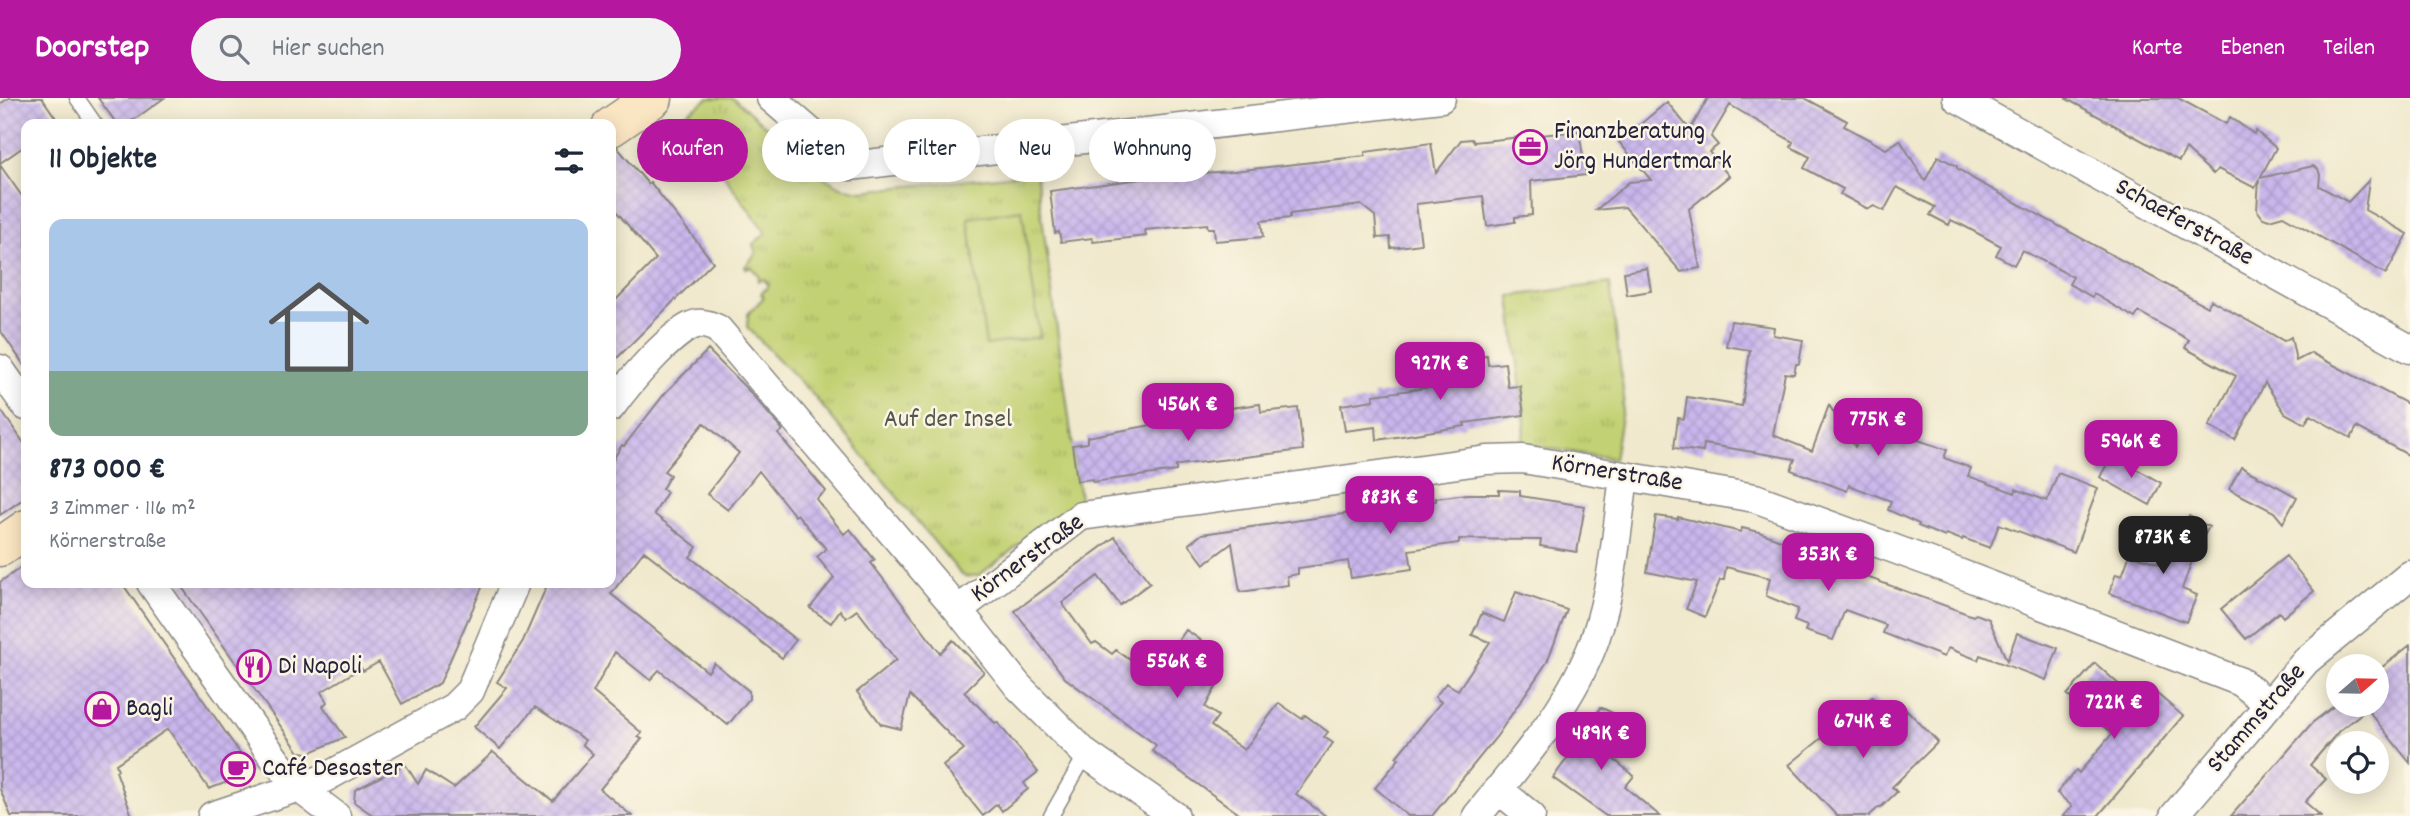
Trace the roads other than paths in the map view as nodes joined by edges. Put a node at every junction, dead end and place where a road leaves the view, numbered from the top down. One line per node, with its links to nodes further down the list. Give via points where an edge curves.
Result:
1 (77, 98): 6 (lane)
2 (653, 98): 7 (street)
3 (771, 98): 4 (street, via 850,166)
4 (1441, 98)
5 (1956, 98): 8 (street, Schaeferstraße)
6 (92, 119)
7 (616, 124)
8 (2410, 349)
9 (0, 369): 10 (street)
10 (21, 399)
11 (616, 401): 18 (street, via 674,337 698,324 718,329)
12 (1625, 476): 18 (street, Körnerstraße, via 1523,459 1487,460 1093,513 1081,516); 19 (street, Körnerstraße, via 1755,498 2241,682); 22 (street, via 1612,573 1594,640 1571,690)
13 (21, 532): 14 (street)
14 (0, 547)
15 (2410, 575): 19 (street, Stammstraße, via 2306,661)
16 (155, 588): 21 (street)
17 (513, 588): 21 (street, via 463,700 336,773)
18 (958, 610): 20 (street, via 1018,686)
19 (2269, 704): 29 (street, Stammstraße)
20 (1086, 754): 25 (lane); 26 (street)
21 (299, 788): 23 (street); 24 (street)
22 (1498, 789): 27 (street); 28 (street)
23 (212, 816)
24 (336, 816)
25 (1051, 816)
26 (1175, 816)
27 (1477, 816)
28 (1531, 816)
29 (2174, 816)

